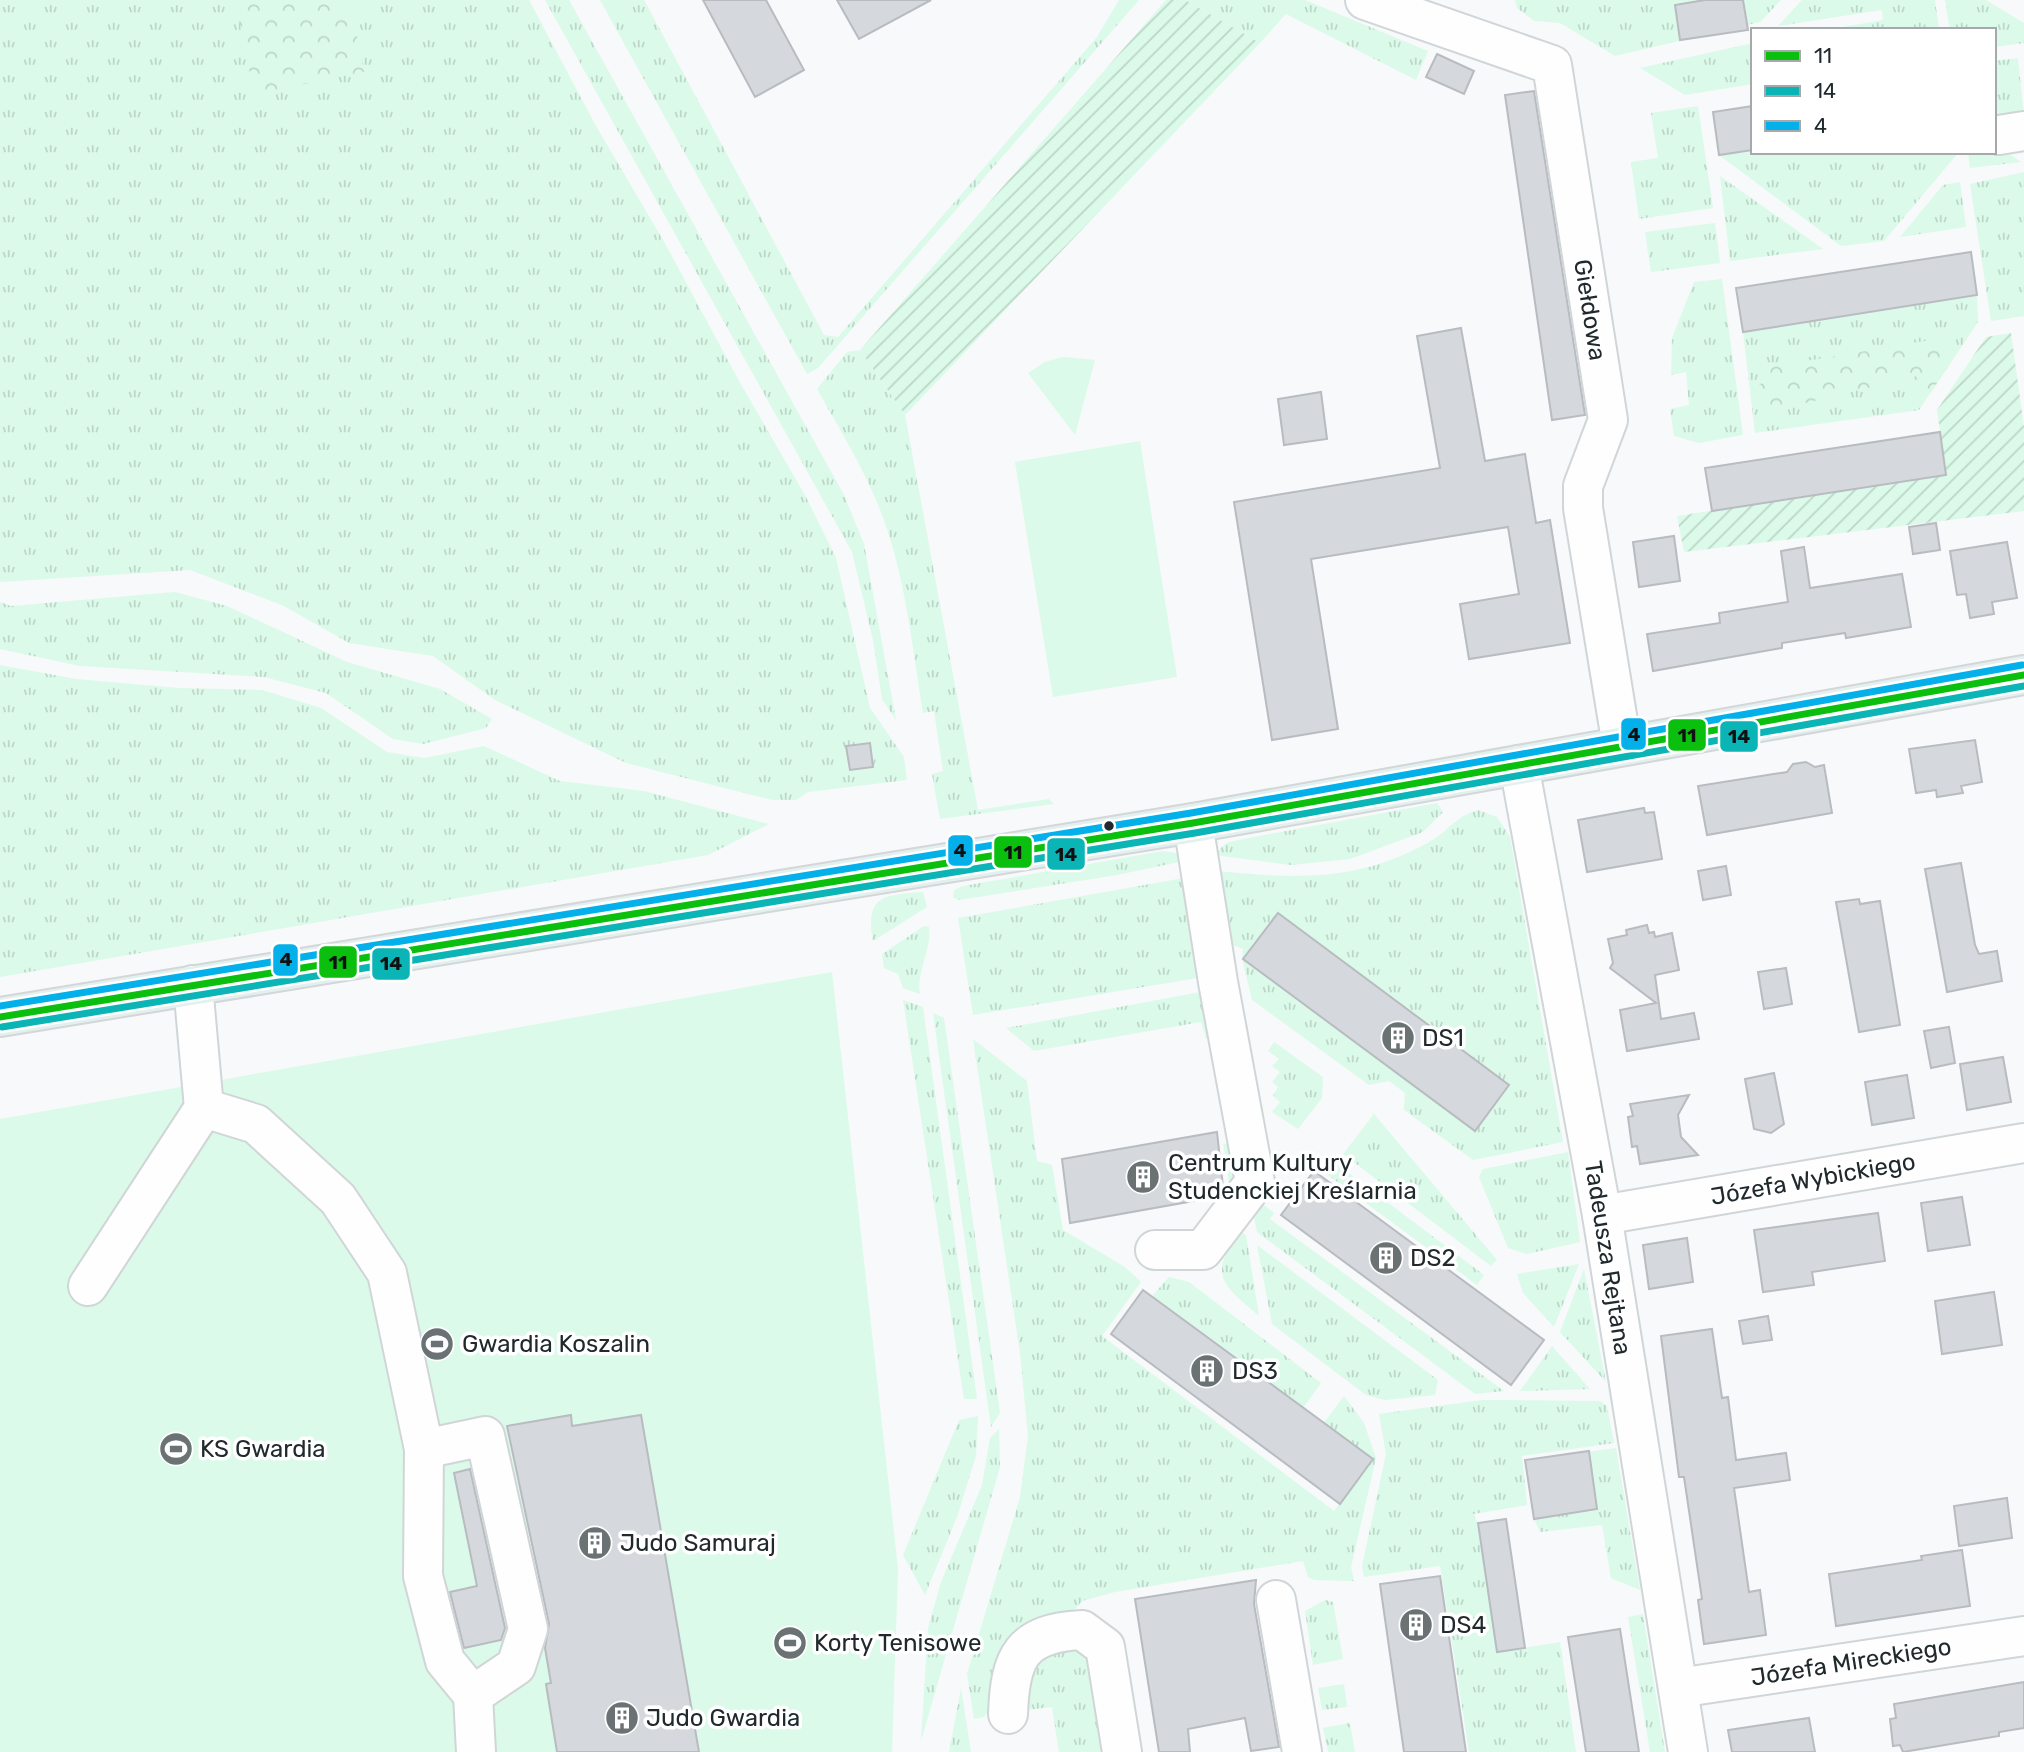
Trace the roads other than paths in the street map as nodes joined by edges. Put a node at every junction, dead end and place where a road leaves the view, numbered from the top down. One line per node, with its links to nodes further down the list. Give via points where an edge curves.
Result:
1 (1365, 0): 3 (street, Giełdowa, via 1552,65 1608,419 1583,486 1583,508)
2 (2024, 675): 3 (main road)
3 (1622, 746): 4 (main road)
4 (1519, 765): 5 (main road); 10 (street, Tadeusza Rejtana)
5 (1193, 823): 6 (main road); 11 (street, via 1255,1182 1203,1250)
6 (193, 985): 7 (main road); 8 (street)
7 (0, 1017)
8 (204, 1108): 12 (street); 13 (street, via 256,1125 287,1152 338,1199 387,1273)
9 (2024, 1143): 10 (street, Józefa Wybickiego)
10 (1602, 1215): 16 (street, Tadeusza Rejtana)
11 (1156, 1250)
12 (89, 1286)
13 (424, 1449): 17 (street, via 423,1576 445,1661); 17 (street, via 485,1436 528,1629 516,1666)
14 (1276, 1600): 21 (street)
15 (2024, 1636): 16 (street, Józefa Mireckiego)
16 (1678, 1688): 22 (street, Tadeusza Rejtana)
17 (473, 1695): 19 (street)
18 (1008, 1714): 20 (street, via 1010,1678 1019,1654 1051,1632 1082,1630 1105,1647)
19 (476, 1752)
20 (1122, 1752)
21 (1302, 1752)
22 (1688, 1752)

